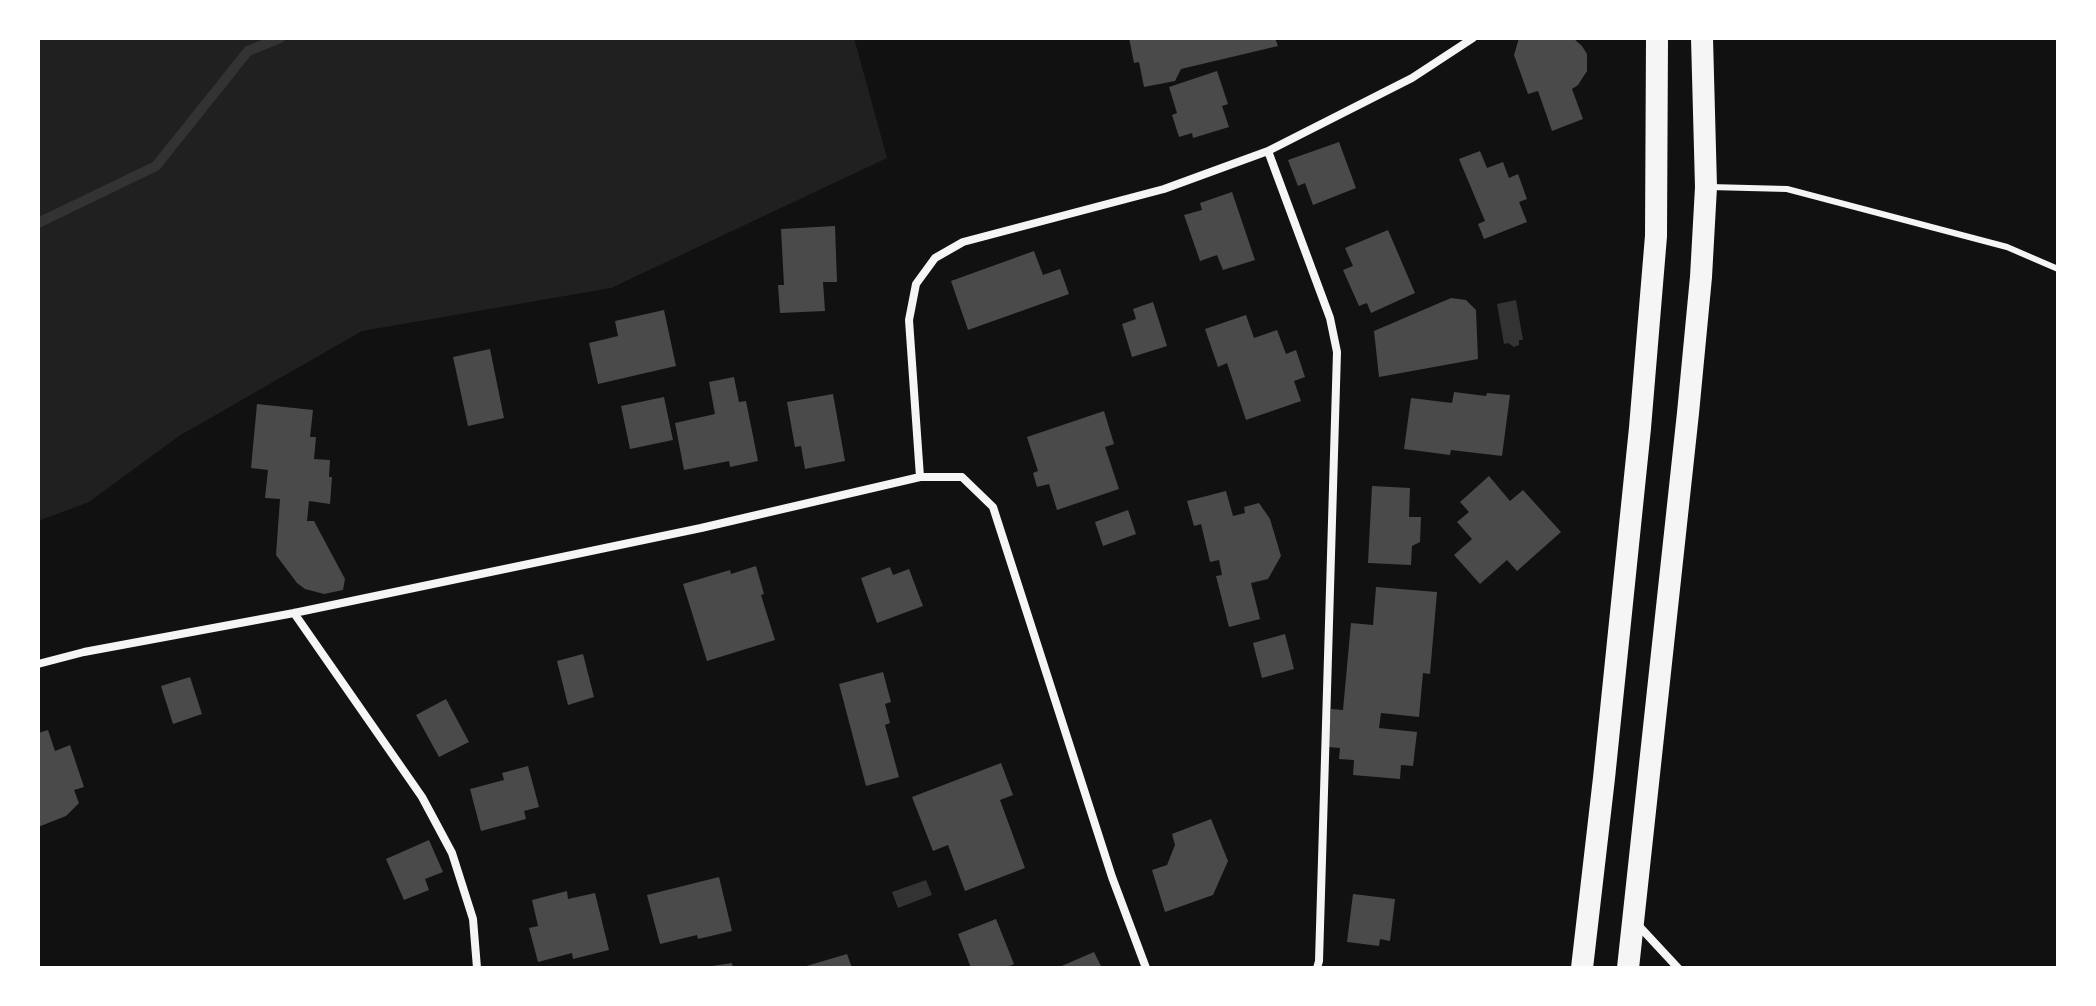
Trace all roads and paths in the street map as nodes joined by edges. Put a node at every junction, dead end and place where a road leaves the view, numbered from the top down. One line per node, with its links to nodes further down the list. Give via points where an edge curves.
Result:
1 (1473, 38): 4 (street, via 1412,78)
2 (1702, 38): 5 (highway)
3 (1656, 40): 14 (highway, via 1654,265)
4 (1268, 151): 7 (street, via 1164,189 963,242 935,258 916,284 909,320); 13 (street, via 1330,318 1337,352)
5 (1706, 187): 6 (lane, via 1787,189 2007,247); 10 (highway, via 1690,399)
6 (2058, 269)
7 (920, 477): 8 (street); 12 (street, via 962,477 993,507)
8 (294, 613): 9 (street); 11 (street, via 422,797 452,853 473,919)
9 (38, 664)
10 (1635, 921): 15 (highway); 16 (street)
11 (477, 968)
12 (1146, 968)
13 (1317, 968)
14 (1582, 968)
15 (1628, 968)
16 (1678, 968)

